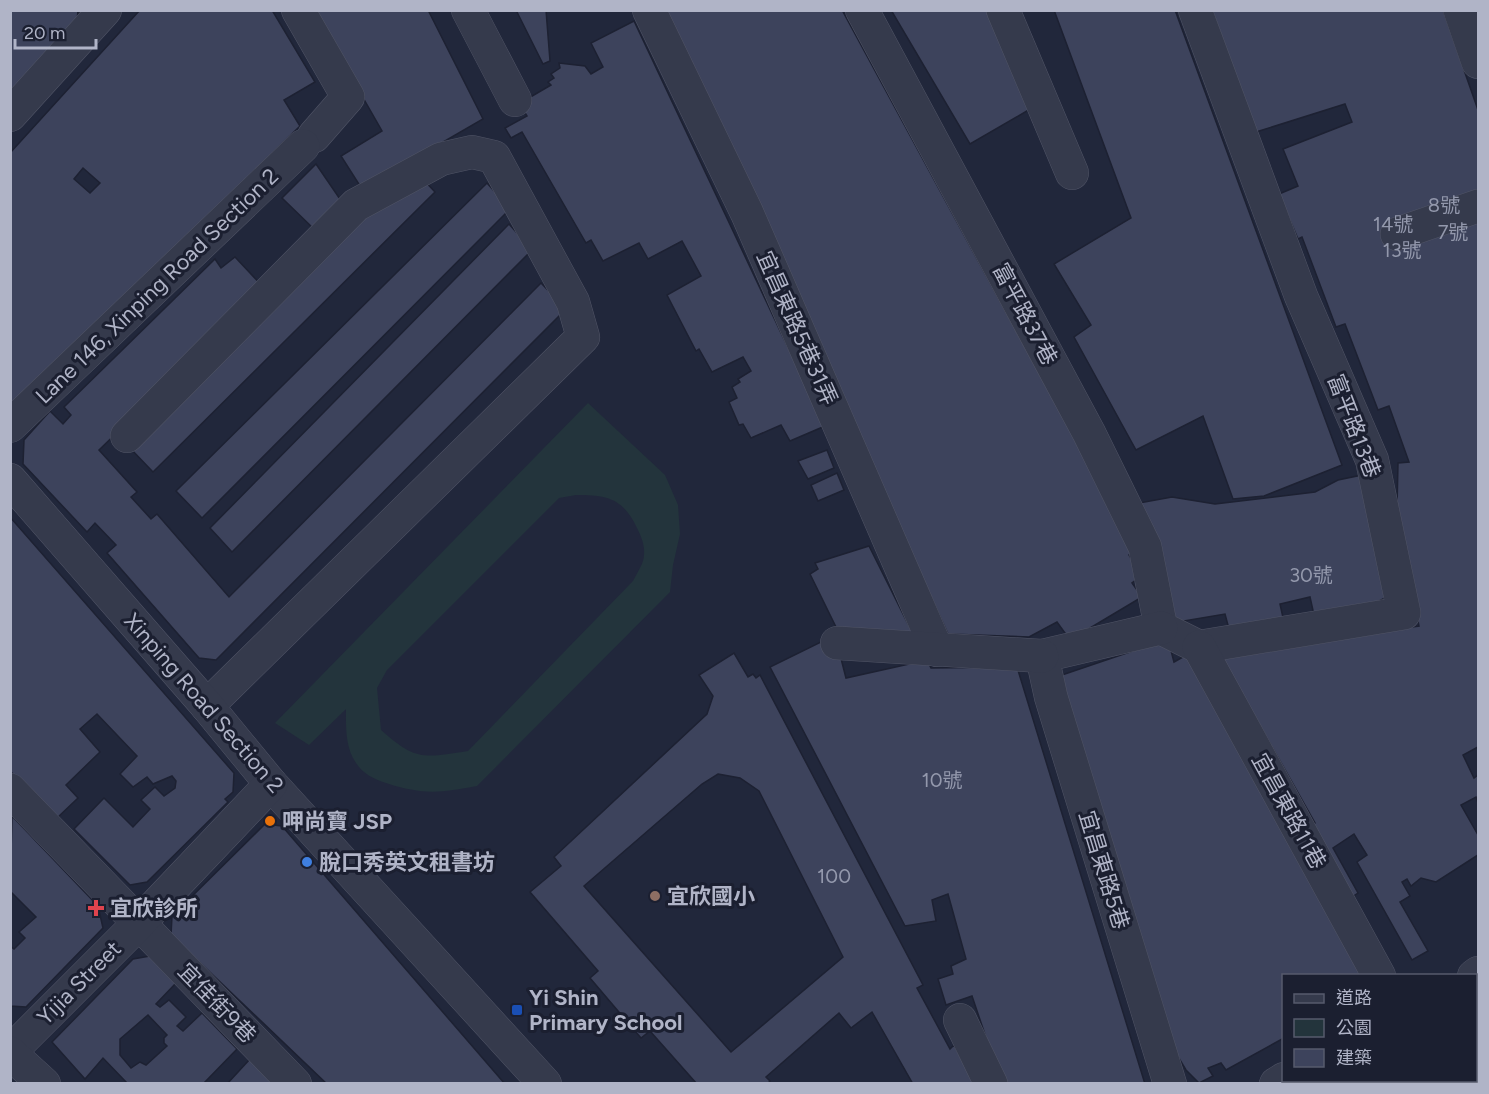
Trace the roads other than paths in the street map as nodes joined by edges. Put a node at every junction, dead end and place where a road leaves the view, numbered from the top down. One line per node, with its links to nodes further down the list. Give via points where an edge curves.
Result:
1 (298, 10): 15 (street, Lane 146, Xinping Road Section 2, via 348,97 308,141)
2 (468, 10): 10 (street)
3 (648, 10): 21 (street, 宜昌東路5巷31弄, via 747,213)
4 (862, 10): 18 (street, 富平路37巷, via 1089,433 1145,547)
5 (1003, 10): 12 (street)
6 (1195, 10): 20 (street, 富平路13巷, via 1301,296 1372,460 1404,613)
7 (1460, 10): 9 (street)
8 (104, 11): 11 (street)
9 (1479, 62)
10 (515, 100)
11 (10, 115)
12 (1072, 173)
13 (1479, 206): 14 (street)
14 (1397, 234)
15 (10, 426)
16 (127, 436): 23 (street, via 356,205 441,159 472,152 494,157 573,302 583,337)
17 (10, 480): 23 (street, Xinping Road Section 2)
18 (1161, 628): 20 (street); 22 (street)
19 (837, 643): 21 (street)
20 (1199, 647): 27 (street, 宜昌東路11巷)
21 (938, 650): 22 (street)
22 (1042, 656): 34 (street, 宜昌東路5巷, via 1051,697)
23 (207, 706): 24 (street, Xinping Road Section 2)
24 (271, 784): 26 (street, Yijia Street); 32 (street, Xinping Road Section 2)
25 (10, 790): 26 (street, 宜佳街9巷)
26 (139, 923): 29 (street, Yijia Street); 31 (street, 宜佳街9巷)
27 (1378, 974)
28 (960, 1020): 33 (street)
29 (10, 1053): 30 (street)
30 (44, 1083)
31 (295, 1083)
32 (545, 1083)
33 (991, 1083)
34 (1170, 1083)

